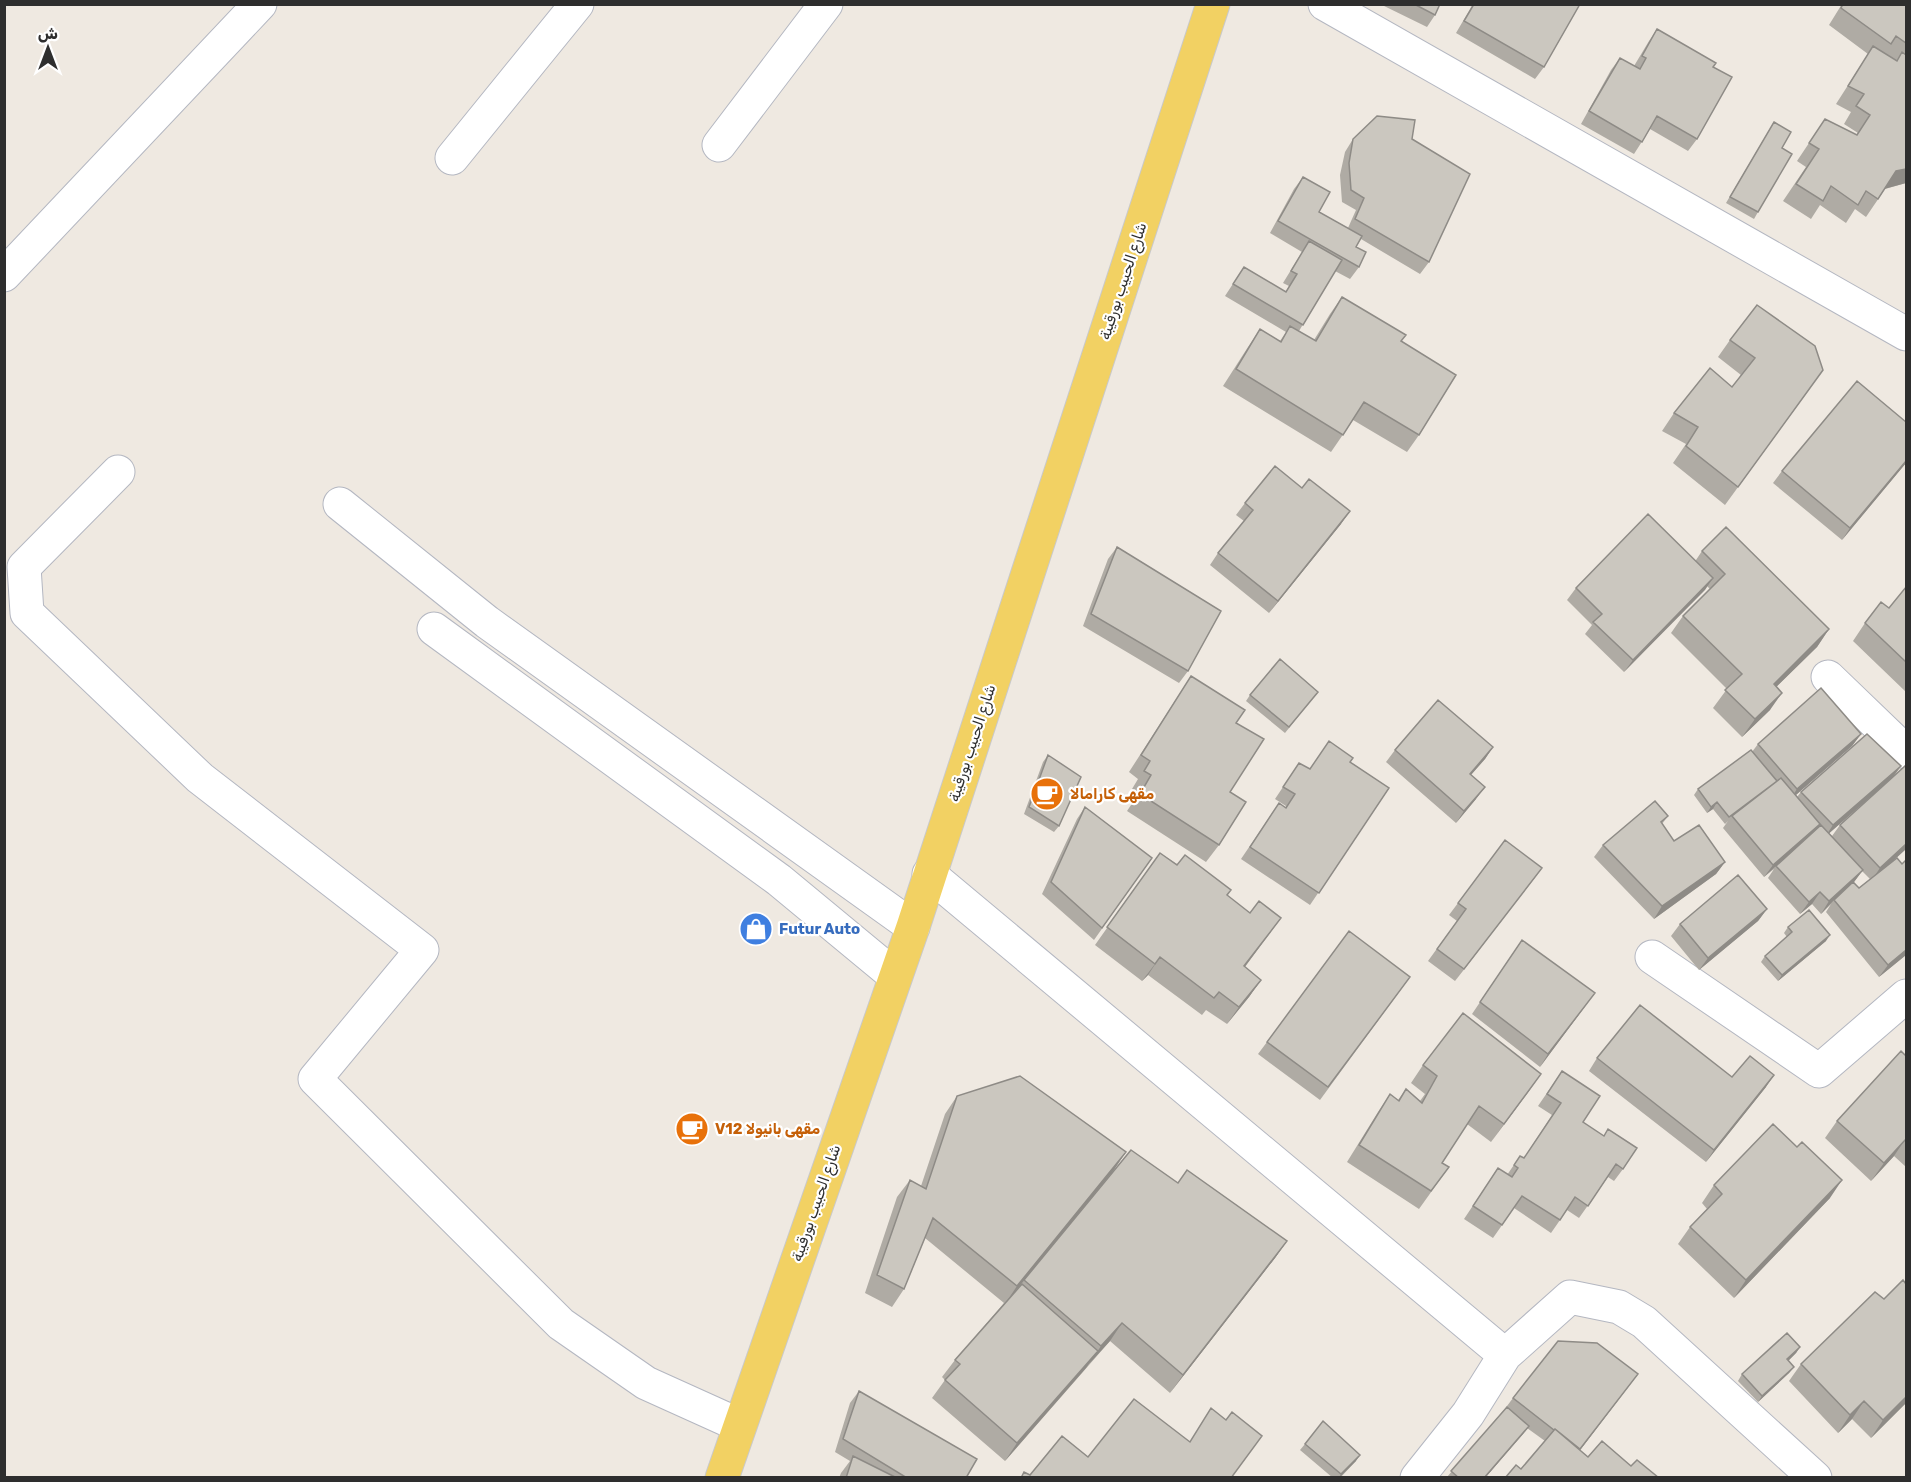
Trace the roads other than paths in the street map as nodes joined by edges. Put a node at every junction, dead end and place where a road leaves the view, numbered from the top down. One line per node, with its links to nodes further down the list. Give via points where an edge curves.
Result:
1 (260, 4): 8 (street)
2 (577, 4): 7 (street)
3 (826, 4): 6 (street)
4 (1213, 4): 15 (main road, شارع الحبيب بورقيبة)
5 (1325, 4): 9 (street)
6 (719, 145)
7 (452, 158)
8 (4, 274)
9 (1906, 334)
10 (118, 472): 21 (street, via 24,567 27,613 200,778 422,950 315,1079 561,1324 646,1383)
11 (340, 504): 16 (street, via 487,622)
12 (434, 629): 18 (street, via 779,880)
13 (1828, 677): 14 (street)
14 (1906, 753)
15 (930, 874): 16 (main road, شارع الحبيب بورقيبة); 20 (street)
16 (913, 927): 18 (main road, شارع الحبيب بورقيبة)
17 (1652, 957): 19 (street, via 1819,1071)
18 (895, 976): 21 (main road, شارع الحبيب بورقيبة)
19 (1906, 996)
20 (1505, 1355): 23 (street, via 1468,1414); 24 (street, via 1570,1297 1619,1307 1644,1322)
21 (739, 1425): 22 (main road, شارع الحبيب بورقيبة)
22 (722, 1478)
23 (1417, 1478)
24 (1815, 1478)

